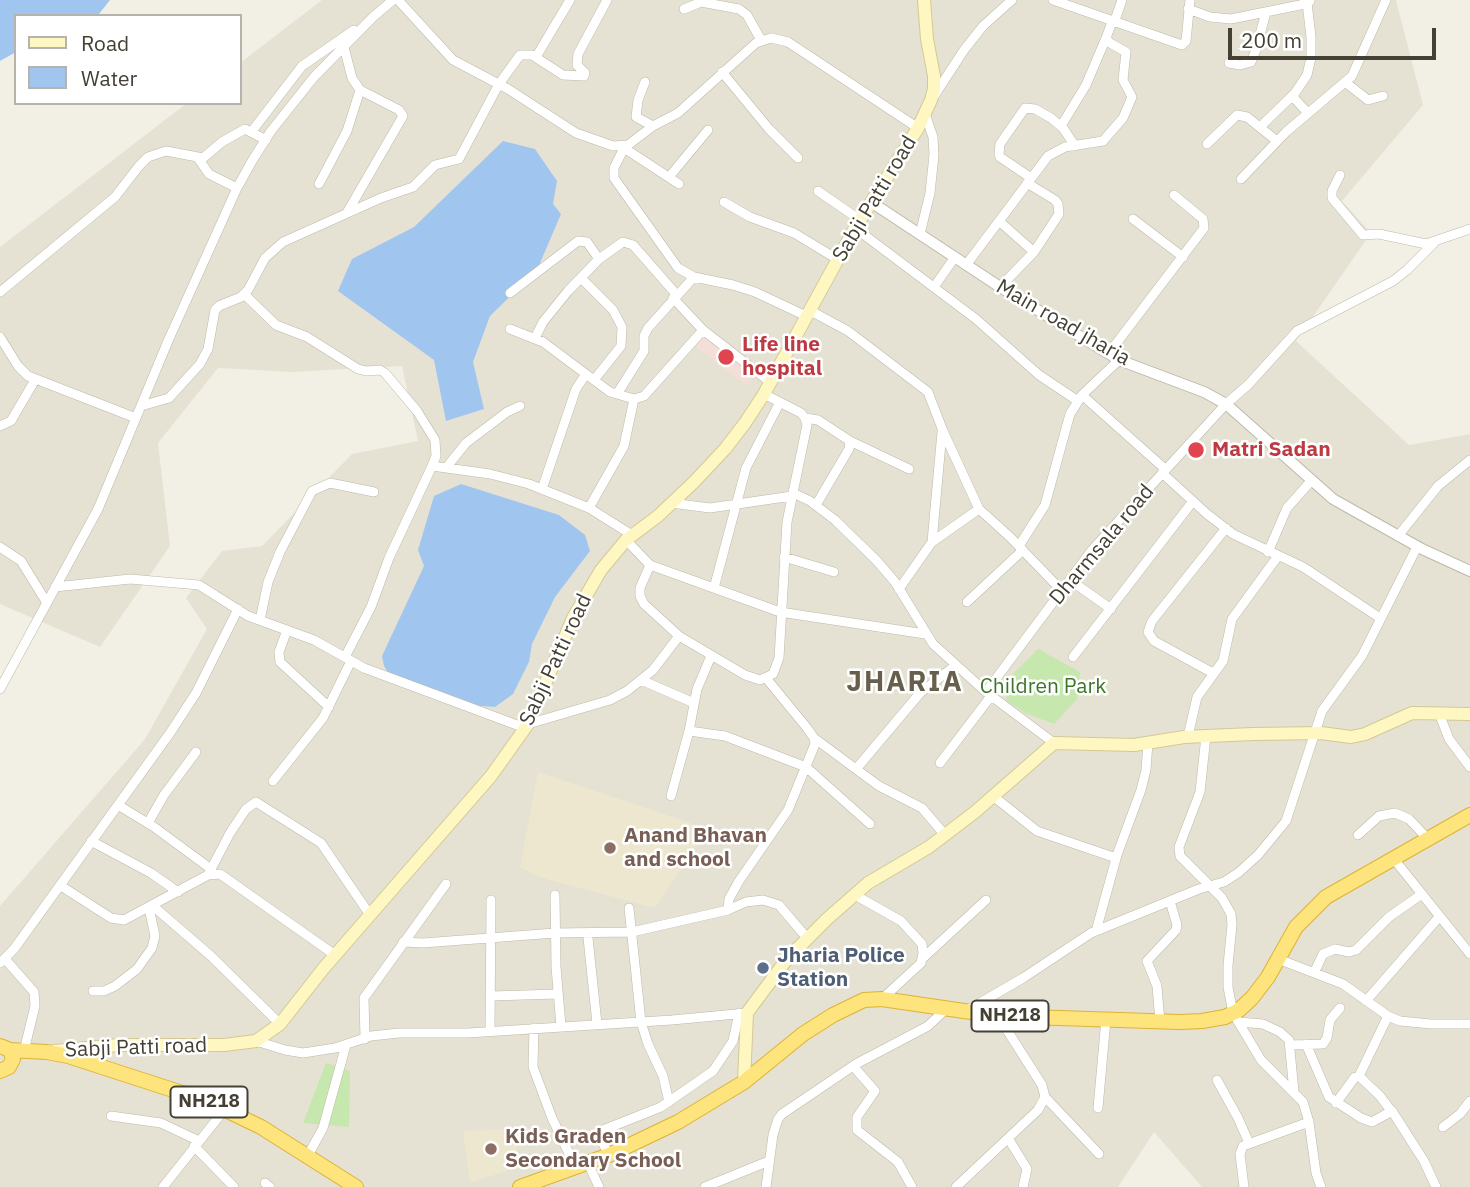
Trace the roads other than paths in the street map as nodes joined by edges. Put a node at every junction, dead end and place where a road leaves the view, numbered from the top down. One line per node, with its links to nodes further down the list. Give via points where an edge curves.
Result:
1 (396, 0): 13 (street); 23 (street, via 453,60)
2 (570, 0): 18 (street)
3 (607, 0): 18 (street, via 578,54 577,65 584,76 563,75)
4 (923, 0): 27 (main road, Sabji Patti road, via 934,76)
5 (1012, 0): 27 (street, via 983,26)
6 (1053, 0): 14 (street)
7 (1122, 0): 14 (street)
8 (1386, 0): 22 (street, via 1357,69)
9 (1309, 1): 12 (street); 25 (street, via 1310,67)
10 (1187, 4): 12 (street, via 1219,19); 14 (street, via 1182,46)
11 (684, 9): 16 (street, via 701,2 739,9)
12 (1266, 12): 19 (street, via 1251,62)
13 (369, 21): 17 (street); 35 (street, via 302,66)
14 (1113, 22): 15 (street)
15 (1106, 38): 31 (street, via 1081,95); 39 (street, via 1126,52 1123,80 1131,101 1107,138)
16 (761, 40): 20 (street); 33 (street, via 788,41)
17 (344, 47): 24 (street); 36 (street)
18 (536, 57): 23 (street, via 520,54)
19 (1228, 63)
20 (722, 72): 30 (street, via 678,113); 42 (street)
21 (645, 82): 30 (street, via 636,117)
22 (1345, 82): 26 (street, via 1368,100); 28 (street)
23 (499, 84): 40 (street, via 576,134); 54 (street, via 459,159 435,165 413,187)
24 (360, 90): 47 (street, via 347,131); 54 (street, via 399,110 402,121)
25 (1292, 96): 28 (street); 32 (street)
26 (1383, 96)
27 (932, 100): 29 (main road, Sabji Patti road)
28 (1308, 113): 37 (street)
29 (925, 114): 33 (main road, Sabji Patti road); 59 (street, via 934,155)
30 (653, 126): 40 (street)
31 (1060, 126): 39 (street); 46 (street, via 1039,111 1025,108 1000,145 1000,157)
32 (1260, 127): 37 (street); 38 (street, via 1237,115)
33 (918, 128): 53 (main road, Sabji Patti road)
34 (708, 130): 44 (street)
35 (252, 131): 36 (street); 41 (street, via 241,131)
36 (265, 139): 49 (street)
37 (1278, 141): 45 (street)
38 (1207, 144)
39 (1075, 146): 46 (street, via 1055,151)
40 (625, 147): 44 (street); 68 (street, via 614,178 664,251)
41 (198, 158): 49 (street, via 209,174); 71 (street, via 166,151 143,161 115,197)
42 (798, 158)
43 (1340, 174): 60 (street, via 1332,198 1361,234)
44 (669, 177): 48 (street)
45 (1241, 179)
46 (1029, 181): 56 (street); 61 (street, via 1055,200 1060,210)
47 (319, 184)
48 (679, 184)
49 (237, 188): 90 (street)
50 (818, 191): 57 (street)
51 (1174, 195): 63 (street, via 1205,224)
52 (724, 202): 65 (street)
53 (870, 202): 57 (main road, Sabji Patti road); 59 (street, Main road jharia)
54 (347, 213): 73 (street, via 283,242 265,258)
55 (1133, 219): 63 (street)
56 (999, 221): 61 (street); 66 (street)
57 (857, 224): 65 (main road, Sabji Patti road); 69 (street)
58 (1470, 229): 60 (street)
59 (920, 234): 62 (street, Main road jharia)
60 (1434, 243): 89 (street, Dharmsala road, via 1393,281 1297,331)
61 (1034, 252): 70 (street)
62 (955, 257): 66 (street, Main road jharia); 69 (street)
63 (1183, 257): 80 (street)
64 (599, 259): 67 (street); 72 (street, via 587,242 580,240); 74 (street, via 618,244 633,244)
65 (837, 259): 75 (main road, Sabji Patti road)
66 (966, 265): 70 (street, Main road jharia)
67 (581, 278): 79 (street, via 554,307); 82 (street, via 613,310 622,327 621,346)
68 (694, 278): 74 (street); 75 (street, via 733,285)
69 (934, 287): 86 (street, via 1039,375)
70 (1000, 287): 80 (street, Main road jharia)
71 (0, 292)
72 (510, 293)
73 (244, 294): 90 (street, via 215,310 205,357 175,393 162,402); 98 (street, via 276,326 307,337 358,369 384,373 432,434 437,450)
74 (675, 296): 77 (street); 85 (street, via 645,332 644,351)
75 (808, 313): 84 (main road, Sabji Patti road); 95 (street, via 848,331 920,385 932,400)
76 (510, 330): 79 (street)
77 (703, 330): 84 (street); 87 (street, via 644,396)
78 (0, 337): 83 (street, via 18,366)
79 (535, 338): 82 (street)
80 (1109, 353): 81 (street, Main road jharia)
81 (1119, 360): 86 (street); 89 (street, Main road jharia)
82 (590, 377): 85 (street); 103 (street, via 576,389)
83 (35, 380): 92 (street); 94 (street, via 11,421)
84 (767, 388): 88 (street); 107 (main road, Sabji Patti road, via 726,449)
85 (617, 394): 87 (street)
86 (1080, 398): 101 (street); 118 (street, via 1065,429 1045,505)
87 (634, 399): 110 (street, via 624,446)
88 (780, 402): 93 (street); 108 (street, via 750,458)
89 (1226, 404): 101 (street, Dharmsala road); 102 (street, Main road jharia)
90 (141, 406): 92 (street)
91 (520, 406): 99 (street, via 461,448)
92 (136, 418): 125 (street, via 98,509)
93 (806, 418): 96 (street, via 818,420); 105 (street)
94 (0, 426)
95 (943, 431): 111 (street); 115 (street)
96 (850, 441): 100 (street); 109 (street)
97 (1470, 460): 113 (street, via 1438,486)
98 (432, 466): 99 (street); 141 (street)
99 (446, 468): 103 (street, via 490,474)
100 (909, 469)
101 (1164, 471): 106 (street); 124 (street, Dharmsala road)
102 (1311, 481): 113 (street, Main road jharia); 119 (street, via 1287,508)
103 (542, 489): 110 (street)
104 (374, 492): 135 (street, via 330,483 312,491 275,564)
105 (793, 494): 108 (street); 109 (street); 120 (street)
106 (1193, 501): 112 (street); 132 (street)
107 (671, 503): 108 (street, via 710,508); 114 (main road, Sabji Patti road)
108 (735, 503): 126 (street)
109 (816, 505): 127 (street)
110 (589, 508): 114 (street)
111 (979, 509): 115 (street); 118 (street)
112 (1226, 528): 119 (street); 143 (street, via 1148,632 1154,641)
113 (1398, 536): 117 (street, Main road jharia)
114 (629, 538): 121 (street); 152 (main road, Sabji Patti road, via 613,553 586,594)
115 (932, 542): 127 (street)
116 (0, 547): 130 (street, via 21,561)
117 (1417, 547): 122 (street, Main road jharia); 134 (street)
118 (1021, 548): 128 (street); 129 (street)
119 (1273, 554): 134 (street, via 1303,567); 143 (street, via 1232,619 1226,652)
120 (784, 557): 123 (street); 133 (street)
121 (650, 565): 126 (street); 138 (street, via 640,596)
122 (1470, 571)
123 (834, 572)
124 (1070, 579): 128 (street, Dharmsala road); 132 (street)
125 (55, 587): 130 (street); 131 (street, via 130,579 188,583 206,588)
126 (714, 588): 133 (street)
127 (899, 589): 137 (street)
128 (1062, 591): 147 (street, Dharmsala road)
129 (967, 602)
130 (47, 603): 146 (street)
131 (238, 609): 135 (street); 168 (street, via 189,703)
132 (1111, 609): 140 (street)
133 (780, 612): 137 (street); 144 (street, via 778,665)
134 (1380, 618): 154 (street, via 1353,670 1322,711)
135 (260, 620): 136 (street)
136 (287, 630): 141 (street); 149 (street, via 279,662)
137 (925, 634): 142 (street)
138 (679, 636): 139 (street); 145 (street)
139 (711, 656): 144 (street, via 745,675); 148 (street)
140 (1073, 657)
141 (348, 659): 149 (street); 152 (street)
142 (956, 665): 147 (street); 164 (street, via 920,693)
143 (1213, 673): 156 (street, via 1197,697)
144 (766, 678): 157 (street)
145 (641, 680): 148 (street); 152 (street, via 610,700)
146 (0, 688)
147 (988, 694): 158 (street); 161 (street, Dharmsala road)
148 (694, 703): 153 (street)
149 (329, 707): 165 (street)
150 (1439, 713): 151 (main road); 154 (main road, via 1412,713 1356,737); 163 (street, via 1449,739)
151 (1470, 714)
152 (526, 726): 192 (main road, Sabji Patti road, via 491,776)
153 (689, 731): 162 (street, via 725,736); 166 (street)
154 (1314, 734): 155 (main road); 181 (street, via 1286,821 1238,873)
155 (1206, 736): 156 (main road); 181 (street, via 1200,792 1179,851)
156 (1188, 737): 159 (main road)
157 (814, 738): 162 (street); 164 (street)
158 (1054, 743): 159 (main road); 167 (main road)
159 (1148, 743): 176 (street, via 1144,780)
160 (196, 752): 170 (street)
161 (940, 763)
162 (806, 766): 171 (street); 191 (street, via 778,827 729,899)
163 (1470, 767)
164 (857, 768): 172 (street, via 879,786 922,808)
165 (273, 781)
166 (671, 796)
167 (993, 796): 172 (main road); 176 (street, via 1037,831)
168 (118, 805): 170 (street); 175 (street)
169 (1470, 815): 174 (highway)
170 (148, 823): 178 (street)
171 (870, 824)
172 (945, 835): 185 (main road)
173 (1359, 835): 174 (street, via 1379,816 1395,813 1409,819)
174 (1428, 839): 177 (highway)
175 (91, 841): 180 (street); 182 (street)
176 (1116, 858): 194 (street)
177 (1394, 858): 183 (street); 204 (highway, via 1311,909)
178 (210, 872): 182 (street); 192 (street, via 246,809 256,802 321,843); 202 (street, via 225,877)
179 (446, 884): 200 (street)
180 (61, 886): 189 (street, via 117,920); 205 (street)
181 (1209, 887): 188 (street); 218 (street, via 1222,898 1232,919 1229,998)
182 (178, 892): 189 (street)
183 (1422, 894): 193 (street); 206 (street, via 1389,917 1356,950 1322,954)
184 (555, 895): 196 (street)
185 (855, 895): 199 (main road); 203 (street, via 901,921 922,944)
186 (491, 900): 197 (street)
187 (986, 901): 203 (street)
188 (1170, 901): 194 (street); 221 (street, via 1176,930 1147,961 1157,986)
189 (151, 907): 207 (street, via 152,948 137,969 115,986); 222 (street, via 211,956)
190 (629, 908): 195 (street)
191 (728, 910): 195 (street); 199 (street, via 763,900 779,905)
192 (370, 915): 202 (main road, Sabji Patti road)
193 (1439, 917): 201 (street); 211 (street)
194 (1096, 931): 214 (street)
195 (632, 932): 196 (street); 220 (street)
196 (555, 933): 197 (street); 208 (street)
197 (492, 938): 200 (street); 209 (street)
198 (588, 938): 223 (street)
199 (807, 938): 215 (main road)
200 (403, 942): 228 (street, via 364,998)
201 (1470, 954)
202 (335, 955): 222 (main road, Sabji Patti road)
203 (923, 958): 210 (street)
204 (1278, 959): 206 (street); 218 (highway)
205 (3, 961): 233 (street, via 34,992 35,1006)
206 (1314, 972): 211 (street, via 1343,984)
207 (93, 991)
208 (558, 994): 209 (street); 225 (street)
209 (491, 996): 227 (street)
210 (881, 999): 213 (highway, NH218); 239 (highway, NH218, via 864,1000 833,1015)
211 (1366, 1001): 217 (street)
212 (1340, 1008): 230 (street, via 1330,1020 1325,1041)
213 (946, 1009): 214 (highway, NH218); 235 (street, via 928,1026)
214 (964, 1012): 216 (highway, NH218)
215 (743, 1013): 220 (street); 239 (main road); 243 (street, via 720,1062)
216 (998, 1016): 219 (highway, NH218); 241 (street)
217 (1388, 1016): 224 (street, via 1412,1023); 237 (street)
218 (1235, 1018): 221 (highway, NH218); 232 (street, via 1272,1027); 240 (street, via 1261,1060)
219 (1106, 1019): 221 (highway, NH218); 245 (street)
220 (641, 1022): 223 (street); 243 (street)
221 (1160, 1022)
222 (280, 1024): 229 (main road, Sabji Patti road)
223 (597, 1024): 225 (street)
224 (1470, 1024)
225 (561, 1026): 226 (street)
226 (534, 1028): 227 (street); 258 (street, via 533,1067 552,1118)
227 (490, 1031): 228 (street)
228 (365, 1038): 231 (street)
229 (256, 1041): 231 (street, via 303,1053); 234 (main road, Sabji Patti road)
230 (1306, 1044): 232 (street); 244 (street, via 1325,1090)
231 (346, 1045): 256 (street, via 323,1128)
232 (1290, 1045): 240 (street)
233 (11, 1049): 234 (highway, NH218); 236 (highway, via 12,1063)
234 (47, 1052): 246 (highway, NH218)
235 (853, 1066): 257 (street, via 778,1119); 266 (street, via 875,1091 857,1117 857,1130 898,1162)
236 (0, 1071)
237 (1359, 1076): 244 (street); 247 (street)
238 (1217, 1080): 253 (street)
239 (744, 1082): 255 (highway, NH218, via 678,1122)
240 (1294, 1092): 249 (street, via 1303,1102)
241 (1045, 1097): 251 (street, via 1038,1110); 254 (street)
242 (1470, 1101): 250 (street)
243 (669, 1102): 255 (street, via 603,1130 600,1138)
244 (1336, 1103): 247 (street, via 1372,1122)
245 (1098, 1108)
246 (225, 1109): 252 (street); 256 (highway, NH218)
247 (1392, 1112): 271 (street)
248 (111, 1116): 252 (street, via 161,1123)
249 (1309, 1122): 253 (street); 270 (street)
250 (1443, 1127)
251 (1008, 1138): 267 (street); 268 (street, via 1027,1170)
252 (196, 1143): 259 (street); 260 (street)
253 (1249, 1143): 269 (street, via 1240,1150)
254 (1099, 1154)
255 (609, 1155): 258 (highway, NH218)
256 (307, 1157): 261 (highway, NH218)
257 (769, 1161): 264 (street); 265 (street)
258 (582, 1166): 262 (highway, NH218); 263 (street)
259 (163, 1187)
260 (234, 1187)
261 (356, 1187)
262 (520, 1187)
263 (599, 1187)
264 (705, 1187)
265 (766, 1187)
266 (912, 1187)
267 (956, 1187)
268 (1023, 1187)
269 (1244, 1187)
270 (1321, 1187)
271 (1436, 1187)

